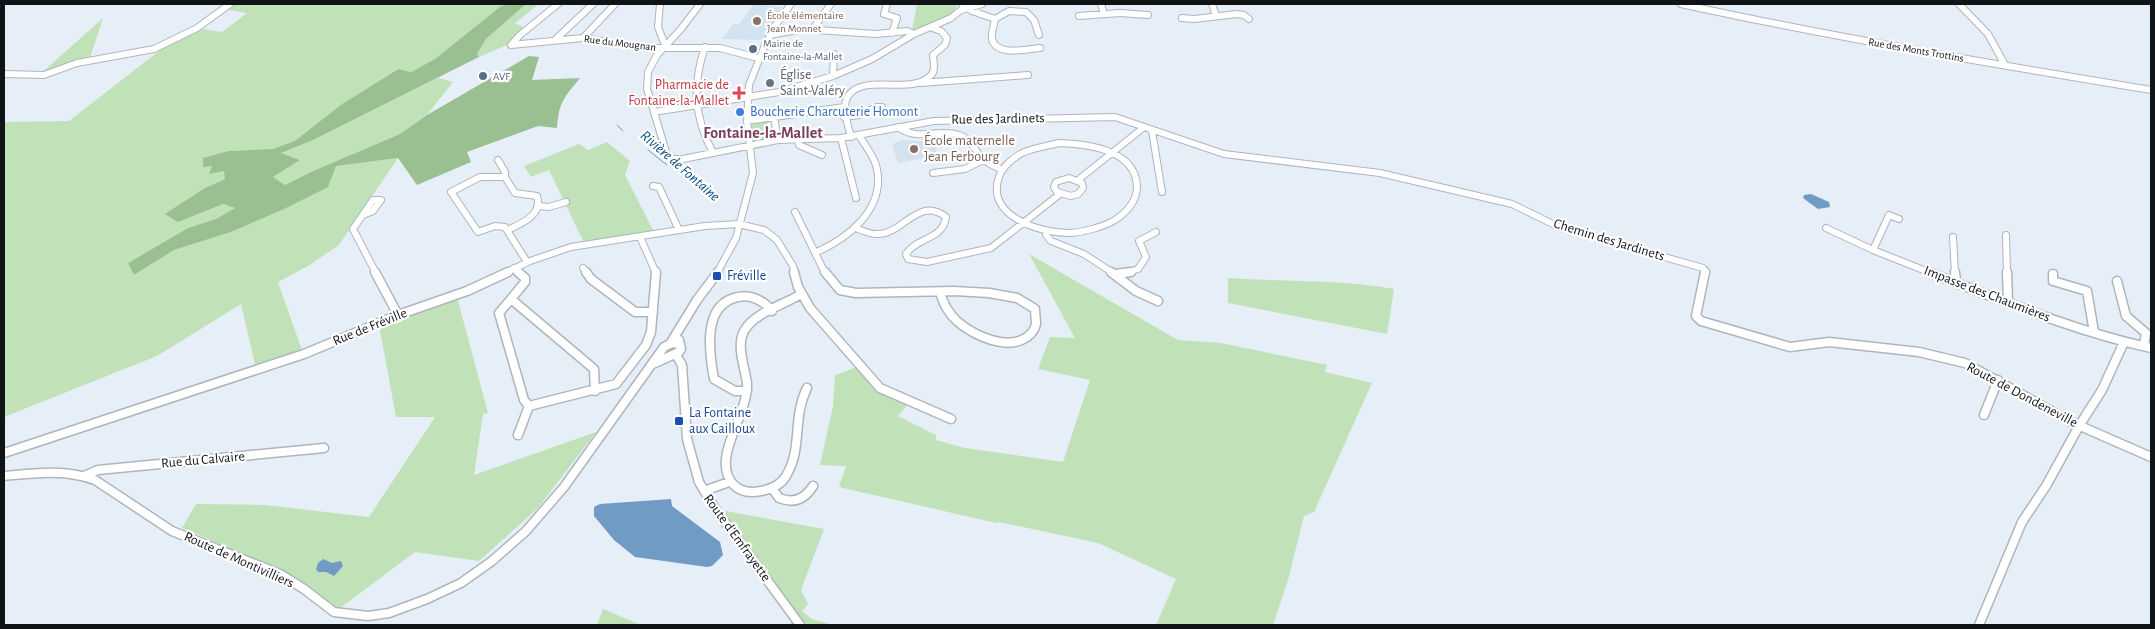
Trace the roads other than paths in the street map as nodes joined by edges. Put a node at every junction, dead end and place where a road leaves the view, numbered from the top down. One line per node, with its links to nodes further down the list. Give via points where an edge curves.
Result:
1 (230, 4): 37 (street, via 197,28 154,49 77,63 44,75)
2 (558, 4): 30 (street, Rue du Mougnan, via 511,45)
3 (593, 4): 30 (street)
4 (615, 4): 29 (street)
5 (660, 4): 31 (street, via 657,22)
6 (700, 4): 31 (street, Rue des Jardinets)
7 (791, 4): 27 (street, Route de Montivilliers)
8 (832, 4): 24 (street)
9 (886, 4): 25 (street, via 884,14 897,18)
10 (982, 4): 15 (street)
11 (1101, 4): 16 (street)
12 (1212, 4): 19 (street)
13 (1681, 4): 36 (street, Rue des Monts Trottins, via 1773,24)
14 (1959, 4): 36 (street, via 1988,34)
15 (965, 6): 21 (street); 23 (street, via 951,18)
16 (1104, 14): 17 (street); 18 (street)
17 (1148, 15)
18 (1079, 16)
19 (1216, 16): 20 (street); 22 (street, via 1237,14)
20 (1182, 18)
21 (995, 19): 28 (street, via 1011,11 1027,13 1034,19); 33 (street, via 992,38 998,47 1017,50)
22 (1249, 19)
23 (930, 27): 26 (street); 40 (street, via 947,38 945,45 933,55 934,71)
24 (812, 30): 25 (street); 27 (street)
25 (892, 34): 26 (street, via 907,31)
26 (914, 34): 39 (street, via 872,59)
27 (770, 35): 35 (street, Route de Montivilliers)
28 (1039, 35)
29 (583, 38): 30 (street, Rue du Mougnan); 31 (street, Rue du Mougnan, via 643,47)
30 (556, 39)
31 (664, 46): 32 (street, Rue du Mougnan); 48 (street, Rue des Jardinets, via 652,63 646,81)
32 (705, 47): 35 (street, Rue du Mougnan, via 732,50); 45 (street, via 694,83)
33 (1040, 48)
34 (834, 54): 39 (street)
35 (758, 58): 44 (street, Route de Montivilliers)
36 (2006, 65): 43 (street, Rue des Monts Trottins)
37 (4, 74)
38 (1028, 75): 42 (street)
39 (833, 76): 44 (street)
40 (930, 77): 41 (street); 42 (street)
41 (917, 83): 42 (street); 46 (street, via 865,86 848,96)
42 (936, 83)
43 (2151, 90)
44 (747, 98): 45 (street); 51 (street, Route de Montivilliers)
45 (695, 106): 48 (street); 61 (street, via 701,130)
46 (844, 107): 49 (street); 50 (street)
47 (882, 107): 50 (street)
48 (654, 112): 61 (street, Rue des Jardinets, via 666,155 677,160)
49 (774, 117): 51 (street); 59 (street)
50 (844, 117): 56 (street)
51 (748, 121): 60 (street, Route de Montivilliers)
52 (898, 127): 53 (street, Rue des Jardinets, via 963,119 1106,116); 55 (street, Rue des Jardinets); 66 (street, via 915,135 963,135)
53 (1143, 128): 54 (street, Rue des Jardinets); 62 (street)
54 (1152, 131): 63 (street, Rue des Jardinets); 72 (street)
55 (859, 135): 56 (street, Rue des Jardinets); 82 (street, via 874,160 878,177 874,199)
56 (851, 137): 57 (street, Rue des Jardinets)
57 (841, 138): 58 (street, Rue des Jardinets); 74 (street)
58 (798, 139): 59 (street, Rue des Jardinets); 64 (street, via 799,145)
59 (778, 140): 60 (street, Rue des Jardinets)
60 (750, 145): 61 (street, Rue des Jardinets); 81 (street, Route de Montivilliers, via 753,172)
61 (713, 152)
62 (1111, 152): 67 (street, via 1095,146 1059,143 1024,151); 70 (street); 86 (street, via 1130,167 1136,177 1138,187 1131,207 1122,216 1096,228 1063,233)
63 (1214, 152): 114 (street, Chemin des Jardinets, via 1398,176 1512,204 1559,228 1702,268 1706,273 1698,318)
64 (822, 155)
65 (498, 160): 69 (street)
66 (983, 160): 67 (street); 68 (street, via 965,169)
67 (1001, 169): 80 (street, via 995,192 999,204)
68 (933, 173)
69 (505, 177): 76 (street, via 515,193 537,196); 84 (street, via 480,177 451,192 478,232 501,226)
70 (1078, 180): 73 (street, via 1066,178 1056,182 1055,189); 73 (street, via 1084,185 1079,194)
71 (653, 186): 85 (street, via 659,187)
72 (1162, 192)
73 (1060, 194): 80 (street)
74 (856, 198)
75 (566, 202): 76 (street, via 550,207)
76 (539, 206): 84 (street, via 528,219)
77 (795, 212): 92 (street)
78 (363, 215): 107 (street, via 353,229)
79 (1899, 219): 91 (street, via 1889,215)
80 (1022, 223): 82 (street, via 991,248 928,262 908,259 906,252 942,229 946,217 940,212 917,214 882,234); 86 (street)
81 (739, 224): 85 (street, Rue de Fréville); 101 (street, Rue de Fréville, via 764,230 778,240 793,266); 108 (street, Route de Montivilliers, via 725,261)
82 (856, 228): 92 (street)
83 (1826, 228): 91 (street, Impasse des Chaumières)
84 (508, 230): 93 (street)
85 (679, 230): 89 (street, Rue de Fréville)
86 (1047, 231): 96 (street, via 1051,241 1084,254)
87 (1156, 232): 96 (street, via 1139,241 1146,256 1143,264 1132,272)
88 (2006, 235): 104 (street)
89 (640, 237): 93 (street, Rue de Fréville, via 570,247); 106 (street, via 656,271)
90 (1953, 237): 98 (street)
91 (1873, 250): 98 (street, Impasse des Chaumières)
92 (815, 253): 100 (street, via 833,284 843,292 857,295)
93 (527, 262): 94 (street, Rue de Fréville)
94 (514, 268): 102 (street, via 525,282); 107 (street, Rue de Fréville, via 455,296)
95 (583, 268): 106 (street, via 591,279 635,312)
96 (1115, 274): 103 (street, via 1136,291)
97 (2053, 274): 109 (street, via 2053,281 2087,290)
98 (1956, 281): 104 (street, Impasse des Chaumières)
99 (2117, 281): 113 (street, via 2126,316 2146,333)
100 (940, 292): 100 (street, via 946,308 959,322 988,339 1006,342 1022,339 1036,325 1036,312 1031,306 1011,296 987,291)
101 (801, 294): 105 (street); 122 (street, Rue de Fréville, via 821,322 880,388)
102 (512, 299): 118 (street, via 594,369); 120 (street, via 499,313 524,400)
103 (1158, 301)
104 (2008, 302): 109 (street, Impasse des Chaumières)
105 (772, 311): 119 (street, via 749,324 742,336); 119 (street, via 756,298 739,296 720,305 712,320 710,357 714,379 735,391)
106 (653, 312): 118 (street, via 646,345 616,384)
107 (398, 315): 126 (street, Rue de Fréville)
108 (684, 322): 111 (street, Route de Montivilliers); 112 (street)
109 (2094, 332): 110 (street, Impasse des Chaumières)
110 (2124, 342): 113 (street, Impasse des Chaumières); 123 (street, via 2102,390)
111 (670, 344): 112 (street); 115 (street, Route de Montivilliers)
112 (679, 344): 115 (street, via 681,350)
113 (2147, 346)
114 (1799, 347): 116 (street, Route de Dondeneville, via 1829,342 1919,352 1965,363)
115 (669, 354): 129 (street, Route de Montivilliers, via 648,369 564,487 506,550 461,583 388,613 350,616 334,612 280,574 172,531); 133 (street, Route d'Emfrayette, via 682,365 687,439)
116 (1998, 380): 121 (street); 123 (street, Route de Dondeneville)
117 (807, 388): 132 (street, via 798,414 796,455 785,477)
118 (595, 391): 120 (street)
119 (747, 391): 130 (street, via 725,462)
120 (529, 406): 124 (street)
121 (1984, 415)
122 (951, 419)
123 (2079, 426): 127 (street, Route de Dondeneville); 135 (street, via 2022,522)
124 (518, 435)
125 (324, 448): 129 (street, Rue du Calvaire, via 98,470)
126 (4, 453)
127 (2151, 457)
128 (4, 476): 129 (street, Route de Montivilliers, via 49,471)
129 (84, 476)
130 (729, 482): 132 (street, via 748,492); 133 (street)
131 (813, 486): 132 (street, via 806,495 793,502 779,498)
132 (772, 488)
133 (704, 492): 134 (street, Route d'Emfrayette)
134 (800, 625)
135 (1979, 625)

